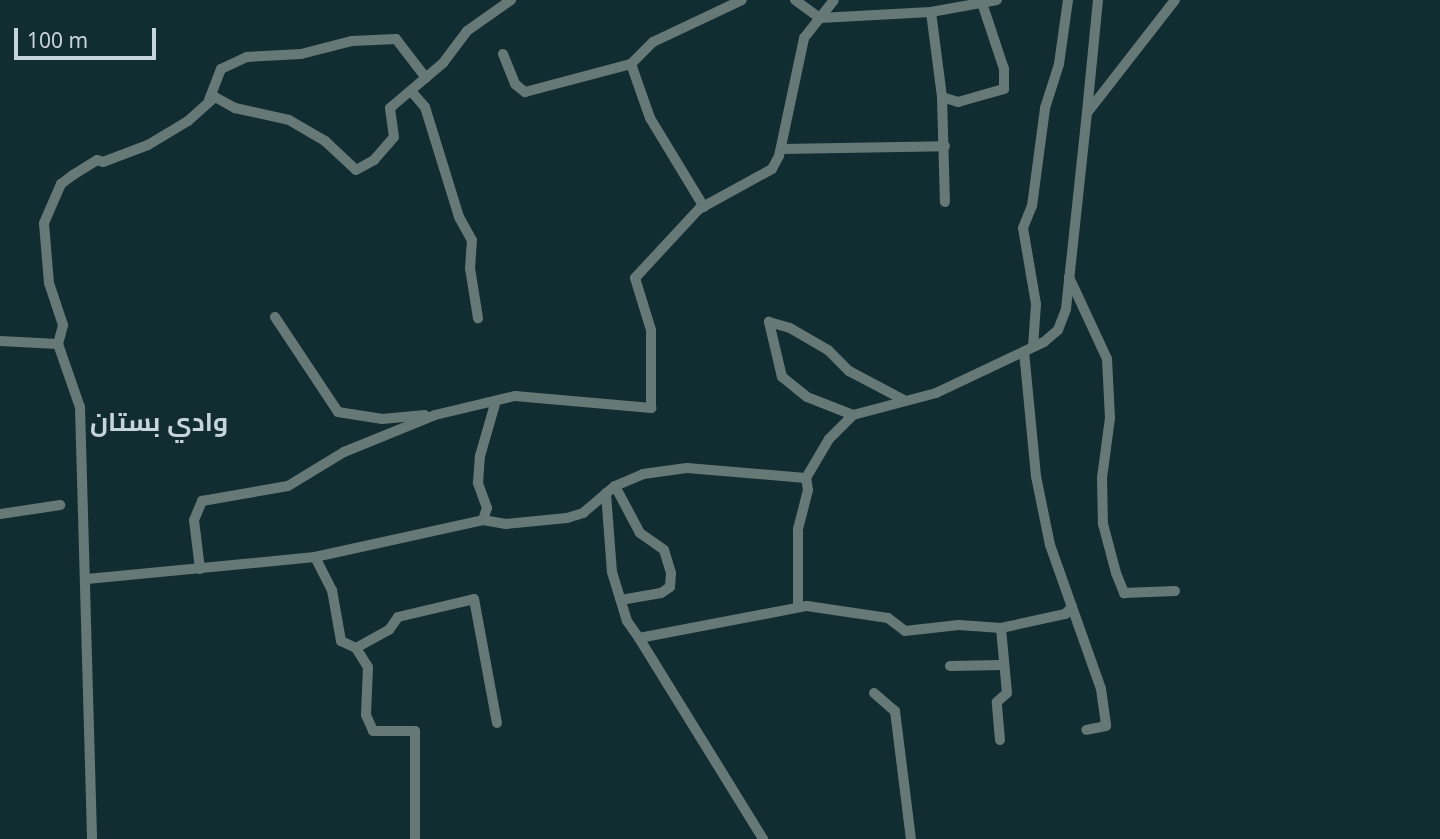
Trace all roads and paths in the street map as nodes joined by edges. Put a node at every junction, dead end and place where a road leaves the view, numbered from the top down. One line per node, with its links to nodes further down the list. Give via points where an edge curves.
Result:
1 (511, 0): 14 (street, via 467,31)
2 (742, 0): 13 (street, via 653,42)
3 (795, 0): 11 (street)
4 (834, 0): 11 (street)
5 (997, 0): 9 (street)
6 (1068, 0): 28 (street, via 1059,64 1045,108 1032,206 1023,228 1036,304)
7 (1098, 0): 18 (street)
8 (1175, 0): 18 (street)
9 (982, 3): 10 (street); 16 (street, via 1004,69 1004,89 958,102)
10 (931, 12): 11 (street); 16 (street)
11 (820, 18): 20 (street, via 804,38)
12 (503, 54): 13 (street, via 515,84 525,92)
13 (631, 64): 22 (street, via 650,118)
14 (426, 78): 15 (street); 17 (street, via 396,38 352,41 300,54 247,57 221,69)
15 (411, 91): 17 (street, via 390,108 394,136 374,160 356,170 325,141 289,120 235,108 215,97); 25 (street, via 425,107 459,217 472,240 470,268)
16 (942, 97): 19 (street)
17 (209, 100): 27 (street, via 188,121 148,145 103,162 97,160 61,184 44,223 49,283 62,325)
18 (1087, 113): 23 (street)
19 (945, 146): 20 (street); 21 (street)
20 (781, 149): 22 (street, via 772,169)
21 (945, 202)
22 (704, 206): 30 (street, via 635,278 650,330 651,408 515,396)
23 (1069, 277): 28 (street, via 1066,309 1058,330); 41 (street, via 1107,359 1110,418 1102,524 1116,573 1124,593)
24 (275, 317): 31 (street, via 338,412 382,419)
25 (478, 317)
26 (0, 341): 27 (street)
27 (58, 344): 40 (street, via 80,407)
28 (1029, 350): 29 (street, via 936,393); 44 (street, via 1036,476 1050,545)
29 (906, 401): 32 (street); 32 (street, via 849,371 828,350 790,328 769,322 782,377 807,397)
30 (495, 404): 31 (street); 37 (street, via 480,456 478,483 487,508)
31 (435, 415): 39 (street, via 344,452 288,486 202,501 194,520)
32 (853, 415): 33 (street, via 829,439)
33 (806, 478): 34 (street, via 687,468 643,474); 43 (street, via 808,490 798,529)
34 (610, 490): 37 (street, via 583,513 567,518 506,524); 42 (street, via 612,572); 42 (street, via 640,533 664,550 671,573 670,587 661,593)
35 (60, 505): 36 (street)
36 (0, 514)
37 (482, 520): 38 (street)
38 (315, 557): 39 (street); 47 (street, via 332,590 341,640)
39 (200, 569): 40 (street)
40 (87, 579): 54 (street)
41 (1175, 591)
42 (621, 600): 46 (street, via 627,621)
43 (798, 607): 45 (street, via 888,618 905,631 958,625); 46 (street)
44 (1072, 607): 45 (street, via 1065,614); 52 (street, via 1101,690 1106,726)
45 (1001, 628): 48 (street)
46 (639, 638): 56 (street)
47 (356, 648): 51 (street, via 389,630 398,617 474,599); 55 (street, via 368,667 366,715 373,731 415,731)
48 (1002, 665): 49 (street); 53 (street, via 1006,693 998,702)
49 (950, 666)
50 (874, 693): 57 (street, via 895,711)
51 (497, 723)
52 (1086, 730)
53 (1000, 740)
54 (92, 839)
55 (415, 839)
56 (763, 839)
57 (911, 839)

